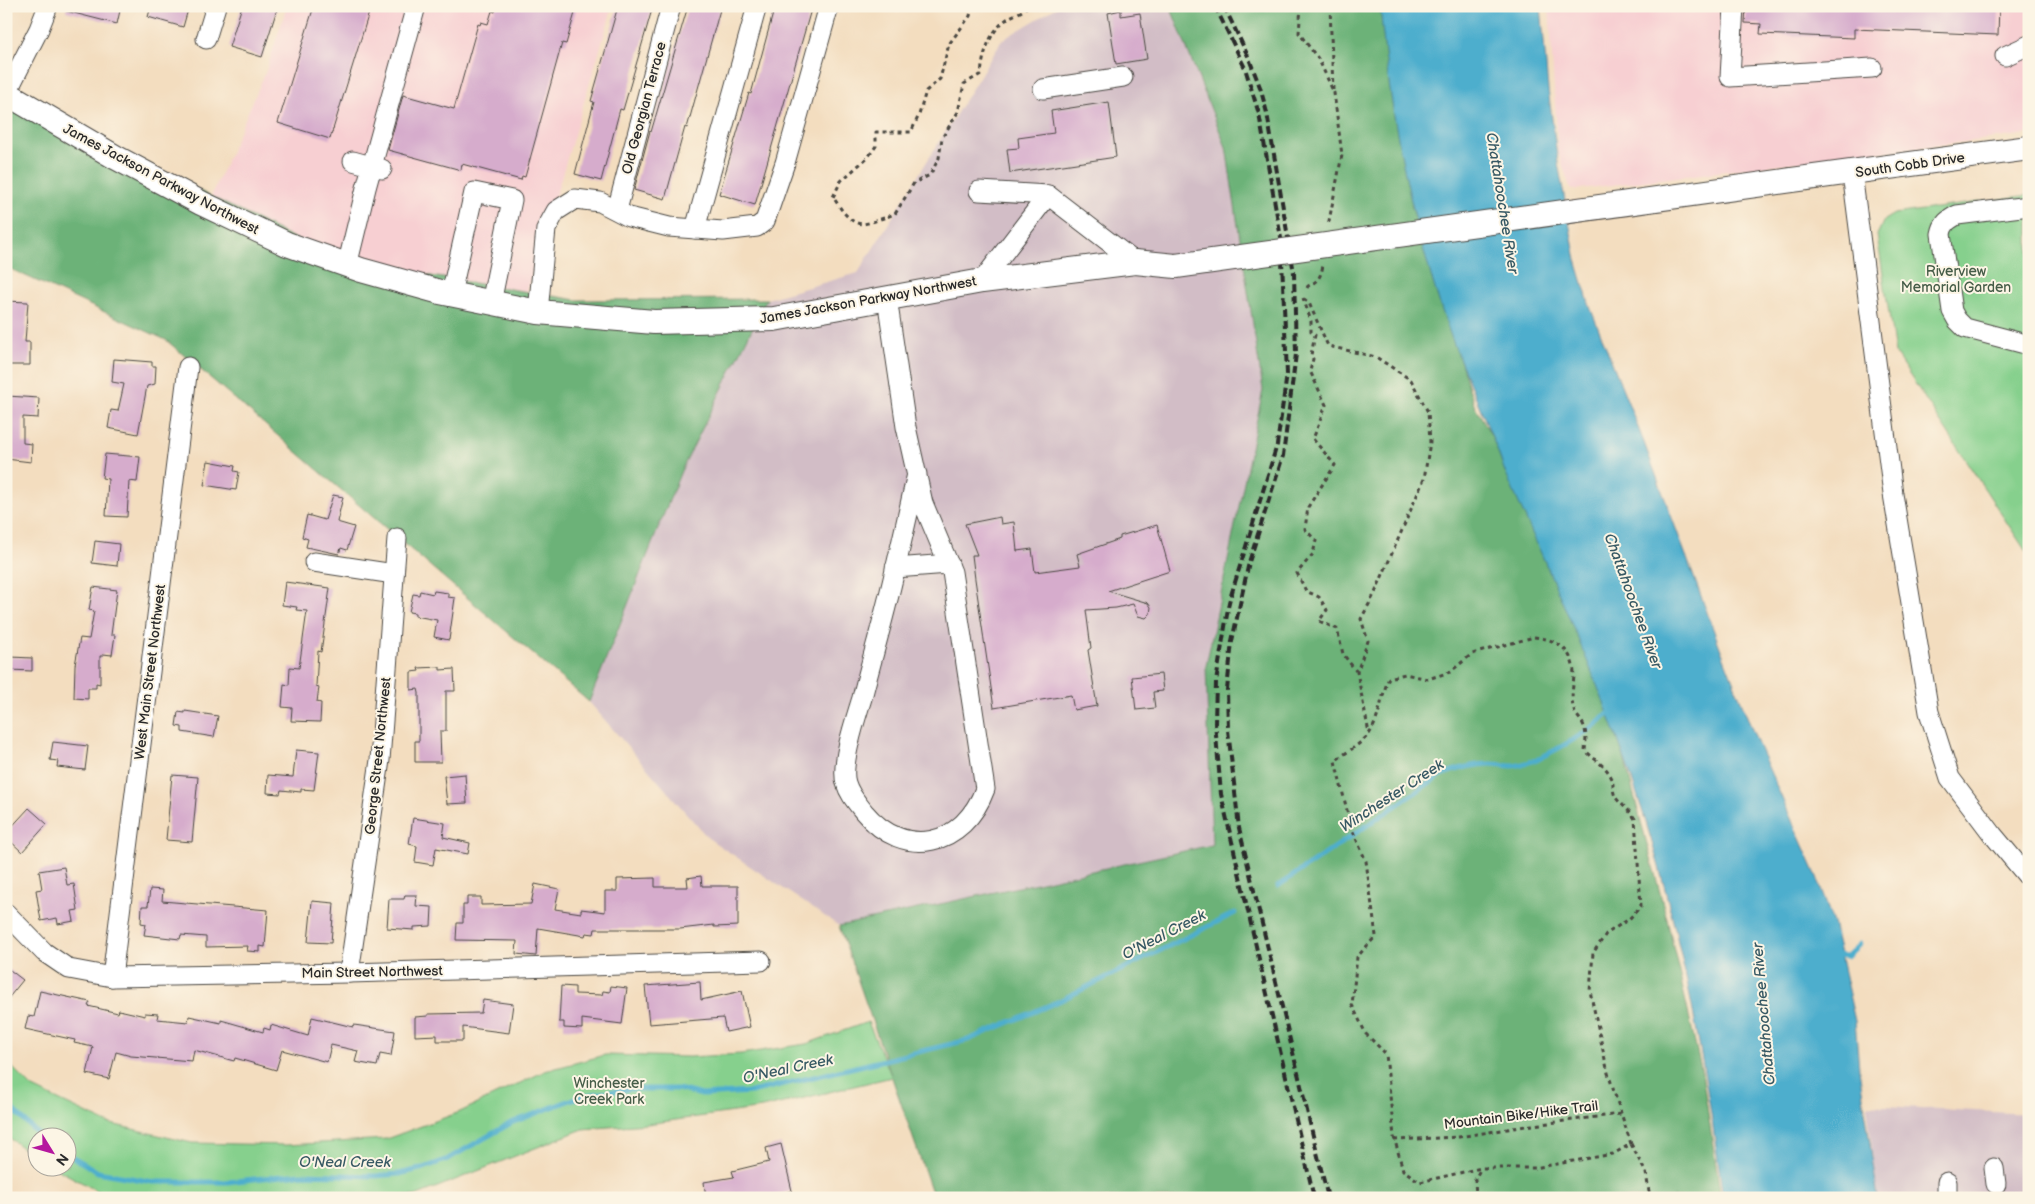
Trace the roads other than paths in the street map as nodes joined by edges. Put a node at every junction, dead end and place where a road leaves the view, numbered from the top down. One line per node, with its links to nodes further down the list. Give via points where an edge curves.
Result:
1 (48, 6): 14 (street)
2 (216, 6): 8 (street)
3 (416, 6): 17 (street)
4 (671, 6): 22 (street, Old Georgian Terrace)
5 (757, 6): 23 (street)
6 (829, 6): 23 (street, via 785,163 765,221 757,227 723,231)
7 (1734, 6): 11 (street, via 1730,77)
8 (206, 39)
9 (2029, 45): 10 (street)
10 (2005, 56)
11 (1872, 68)
12 (1123, 77): 13 (street)
13 (1043, 89)
14 (6, 94): 25 (main road, James Jackson Parkway Northwest, via 227,216 287,244)
15 (2029, 148): 18 (main road, South Cobb Drive)
16 (352, 160): 17 (street)
17 (378, 167): 25 (street)
18 (1852, 173): 26 (main road, South Cobb Drive, bridge); 40 (street, via 1892,494 1929,712 1950,778)
19 (979, 191): 20 (street)
20 (1048, 195): 24 (street); 27 (street)
21 (2029, 206): 32 (street, via 1957,216 1942,226 1941,234 1952,311 1957,320 1965,328)
22 (617, 210): 23 (street, via 669,227); 31 (street, via 600,202 575,199 556,211 546,229)
23 (696, 228)
24 (1135, 262): 26 (main road, James Jackson Parkway Northwest); 27 (main road, James Jackson Parkway Northwest)
25 (347, 266): 28 (main road, James Jackson Parkway Northwest)
26 (1176, 266)
27 (982, 281): 29 (main road, James Jackson Parkway Northwest)
28 (451, 294): 30 (main road, James Jackson Parkway Northwest); 30 (street, via 474,192 512,200)
29 (887, 298): 31 (main road, James Jackson Parkway Northwest, via 774,319 726,321 654,322); 34 (street)
30 (491, 303): 31 (main road, James Jackson Parkway Northwest)
31 (538, 312)
32 (2029, 345)
33 (188, 367): 44 (street, West Main Street Northwest)
34 (916, 474): 37 (street, via 923,504); 38 (street)
35 (397, 538): 39 (street, George Street Northwest)
36 (314, 562): 39 (street)
37 (949, 564): 38 (street); 38 (street, via 985,789 979,806 970,817 950,833 930,842 898,838 879,826 857,802 845,778 850,740)
38 (895, 568)
39 (394, 574): 43 (street, George Street Northwest, via 380,760)
40 (2029, 878)
41 (6, 913): 44 (street, Main Street Northwest, via 44,952 69,969)
42 (761, 960): 43 (street, Main Street Northwest)
43 (349, 973): 44 (street, Main Street Northwest)
44 (112, 977)

